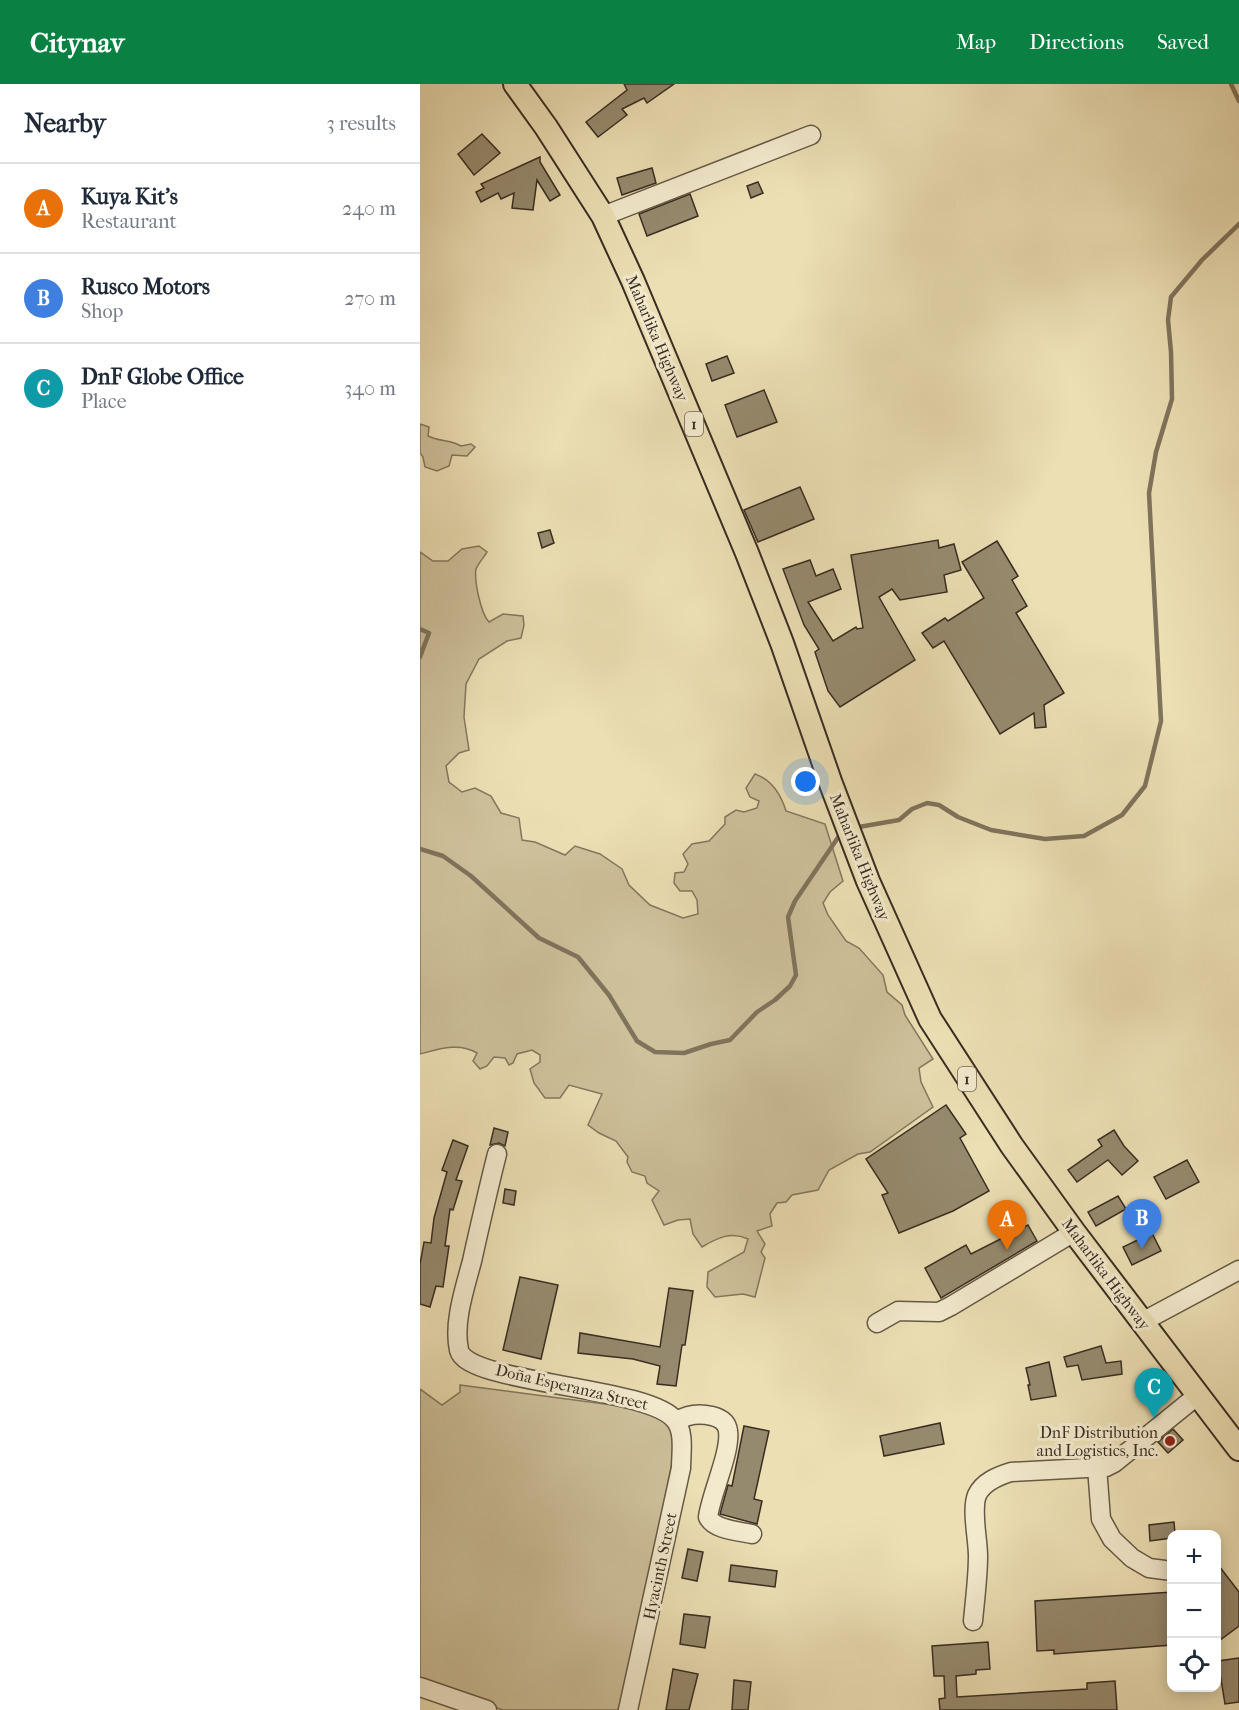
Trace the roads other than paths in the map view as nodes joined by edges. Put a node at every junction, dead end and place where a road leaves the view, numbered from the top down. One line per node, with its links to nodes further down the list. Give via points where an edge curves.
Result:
1 (515, 84): 3 (main road, Maharlika Highway / 1)
2 (811, 135): 3 (street)
3 (603, 216): 5 (main road, Maharlika Highway / 1, via 747,553 868,881 930,1019 1012,1146)
4 (496, 1154): 10 (street, Doña Esperanza Street, via 459,1313 459,1352 464,1359 508,1375 644,1402)
5 (1074, 1232): 7 (main road, Maharlika Highway / 1); 8 (street, via 939,1312 898,1311)
6 (1239, 1270): 7 (street)
7 (1142, 1322): 9 (main road, Maharlika Highway / 1)
8 (877, 1323)
9 (1198, 1395): 11 (main road, Maharlika Highway / 1); 12 (street, via 1114,1463)
10 (677, 1421): 13 (street, via 706,1414 725,1424 727,1446 708,1517 716,1525); 18 (street, Hyacinth Street, via 681,1468)
11 (1239, 1449)
12 (1097, 1467): 14 (street, via 1101,1519 1112,1539 1149,1568); 15 (street, via 1011,1472 984,1485 976,1503 978,1557)
13 (752, 1534)
14 (1167, 1570)
15 (973, 1621)
16 (420, 1687): 17 (street)
17 (487, 1710)
18 (628, 1710)

